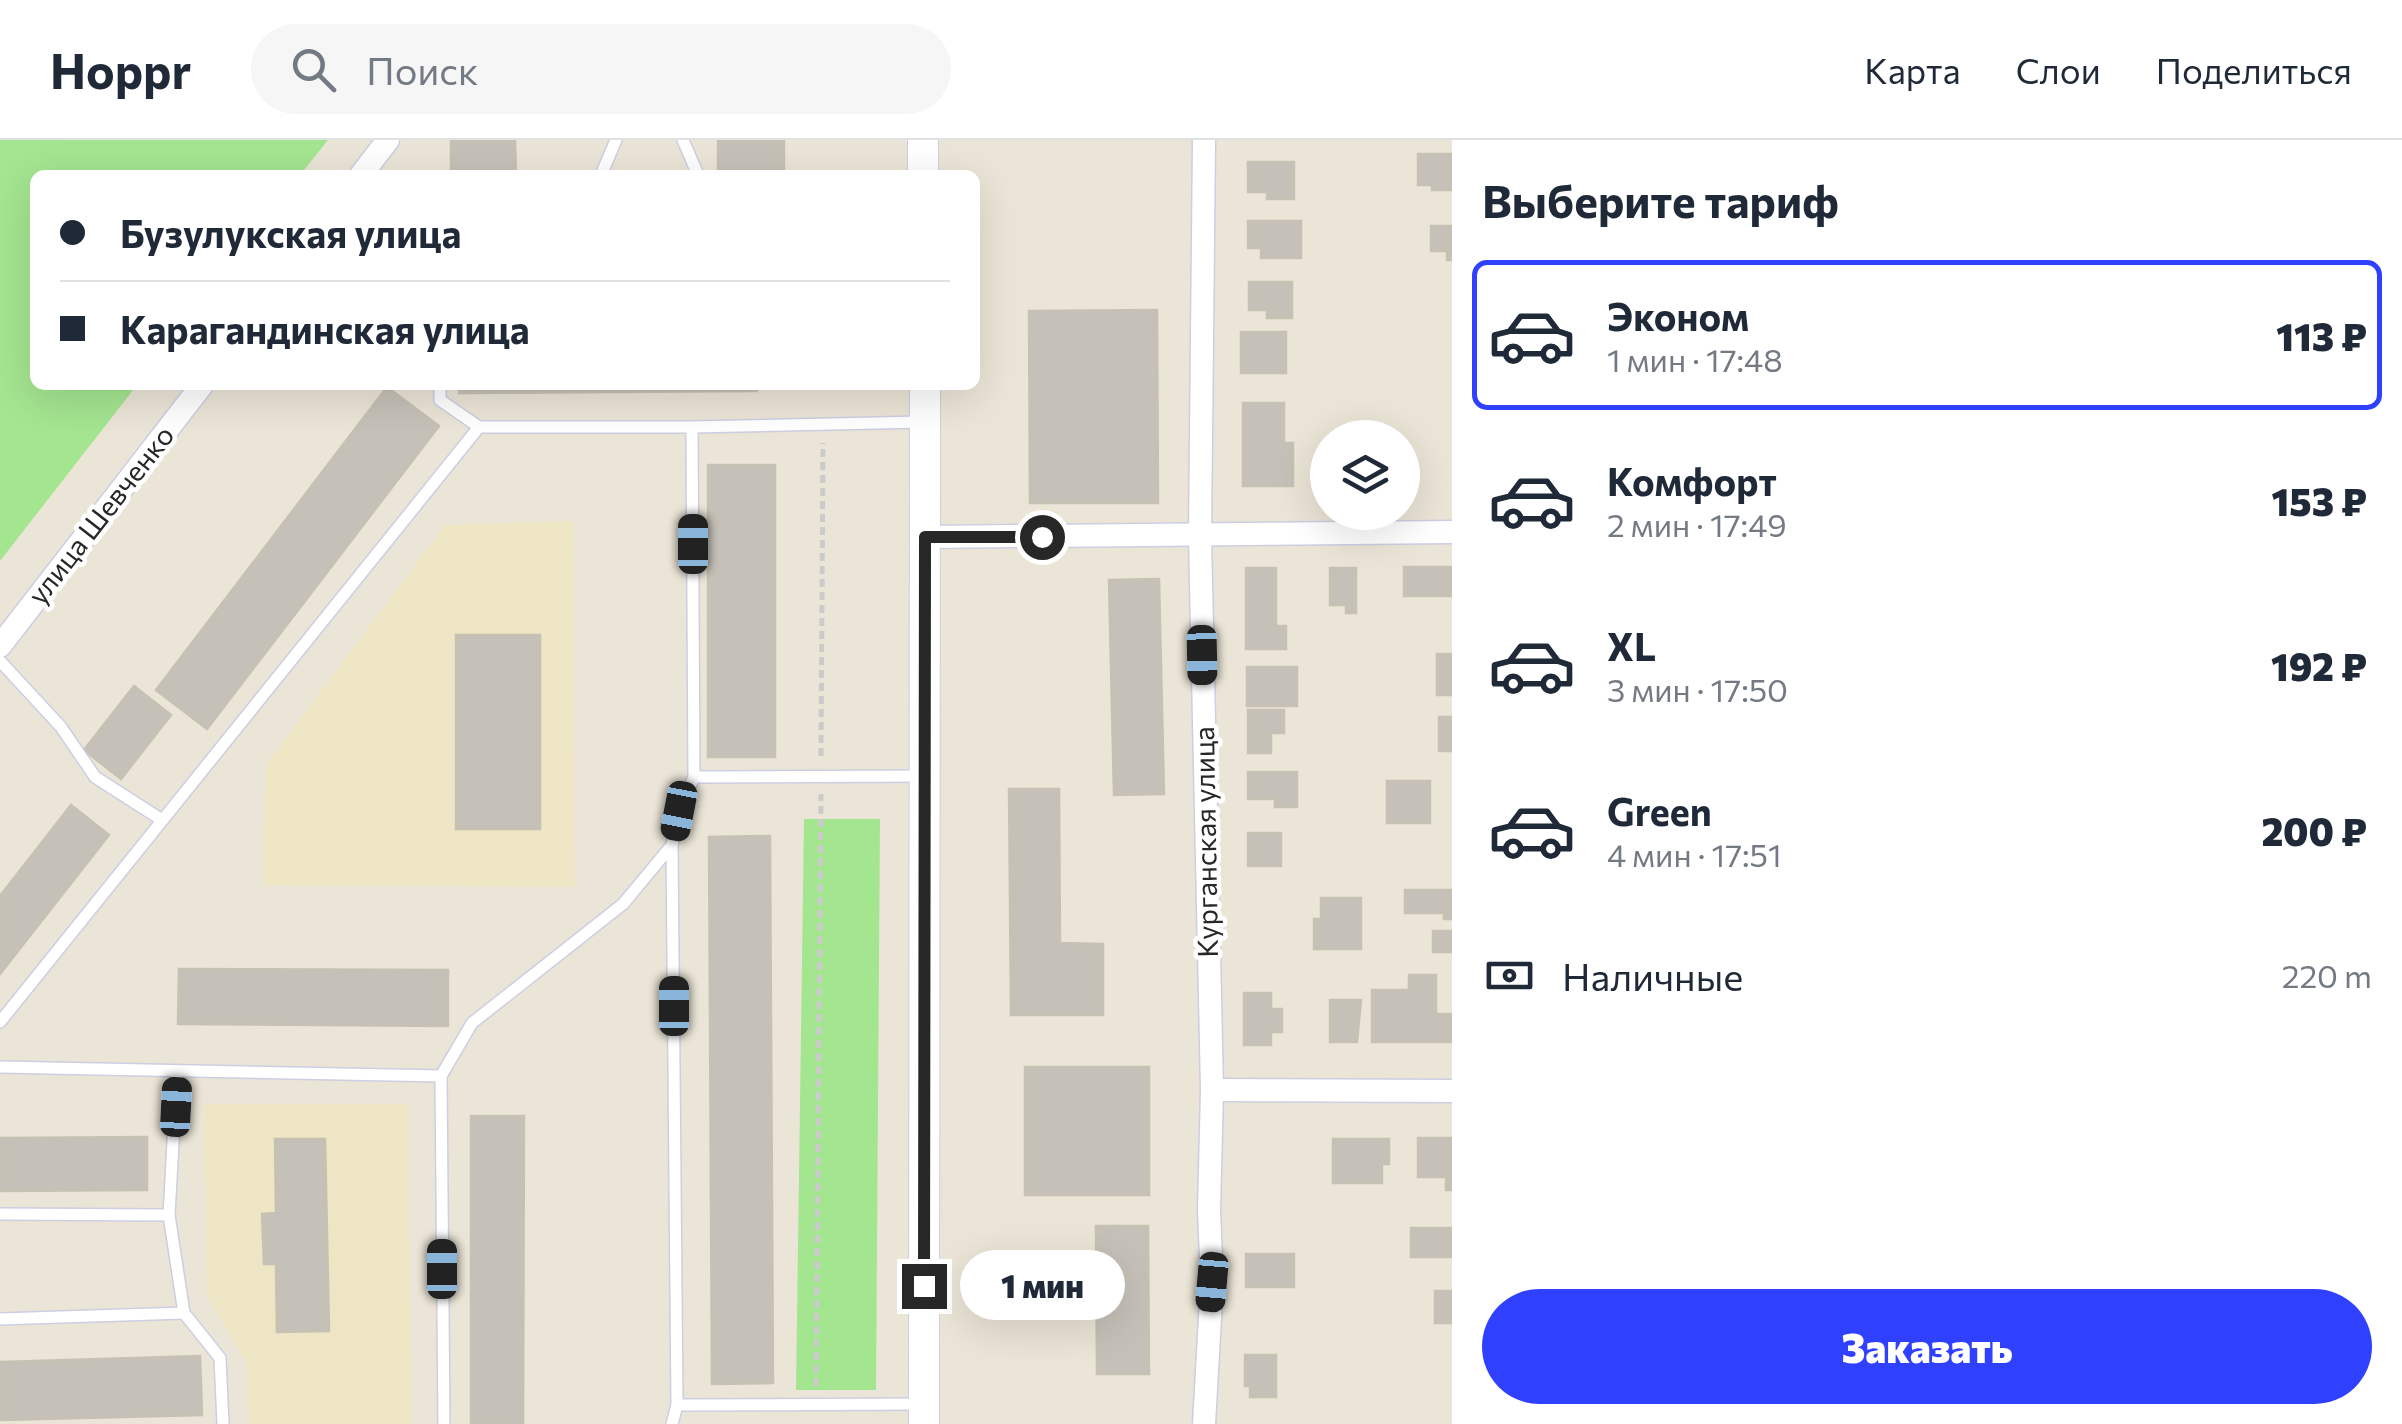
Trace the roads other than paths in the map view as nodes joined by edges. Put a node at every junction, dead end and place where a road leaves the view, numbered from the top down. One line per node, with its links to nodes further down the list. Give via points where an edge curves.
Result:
1 (388, 140): 6 (street)
2 (616, 140): 7 (lane)
3 (682, 140): 8 (lane)
4 (923, 140): 9 (main road)
5 (1204, 140): 17 (street, Курганская улица)
6 (365, 170)
7 (602, 170)
8 (696, 170)
9 (923, 170)
10 (198, 390): 19 (street, улица Шевченко)
11 (440, 390): 14 (lane, via 440,400)
12 (925, 390): 13 (main road)
13 (925, 422): 15 (lane); 18 (main road)
14 (479, 427): 15 (lane); 23 (lane)
15 (692, 427): 22 (lane)
16 (1452, 532): 17 (street)
17 (1200, 536): 18 (street); 29 (street, Курганская улица)
18 (925, 537): 21 (main road)
19 (0, 646)
20 (0, 662): 23 (lane, via 61,727 95,777)
21 (925, 776): 22 (lane); 36 (main road)
22 (694, 777): 24 (lane)
23 (162, 820): 25 (lane)
24 (672, 846): 28 (lane, via 623,904 472,1023); 35 (lane)
25 (0, 1022)
26 (0, 1067): 27 (lane)
27 (177, 1071): 28 (lane); 32 (lane)
28 (440, 1076): 38 (lane)
29 (1212, 1090): 30 (street); 40 (street, Курганская улица)
30 (1452, 1092)
31 (0, 1214): 32 (lane)
32 (170, 1215): 33 (lane)
33 (184, 1313): 34 (lane); 37 (lane, via 220,1358)
34 (0, 1319)
35 (677, 1405): 36 (lane); 39 (lane)
36 (924, 1414)
37 (223, 1424)
38 (444, 1424)
39 (672, 1424)
40 (1204, 1424)

